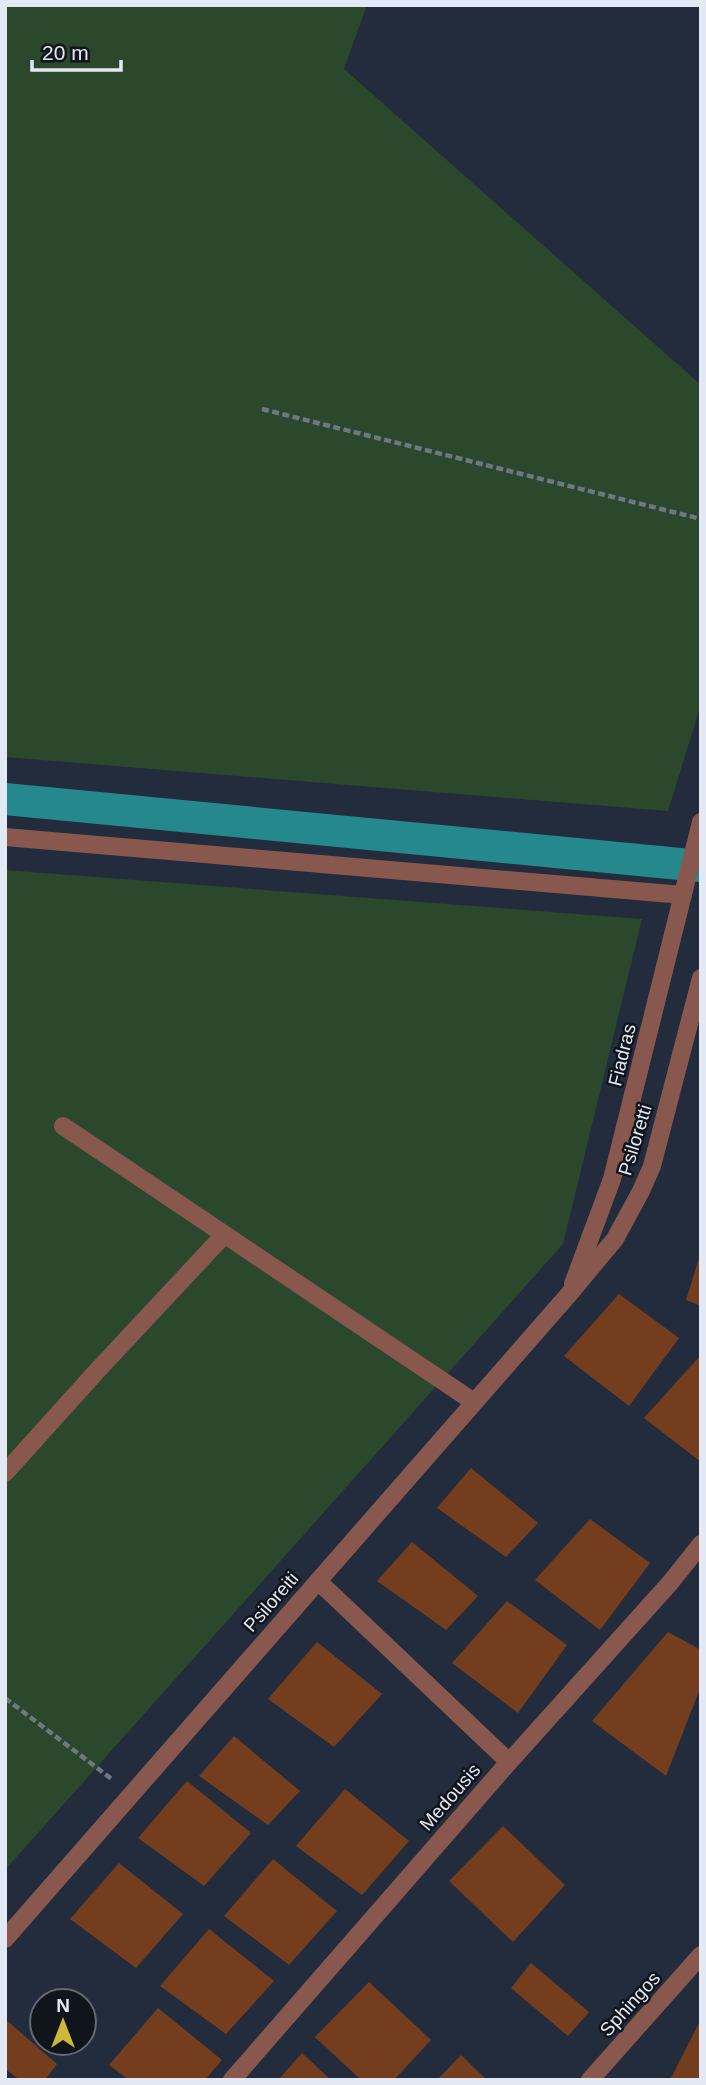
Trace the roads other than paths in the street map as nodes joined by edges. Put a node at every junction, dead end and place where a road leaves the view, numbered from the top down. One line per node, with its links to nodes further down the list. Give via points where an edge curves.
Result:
1 (699, 826): 3 (street, Fiadras)
2 (5, 837): 3 (street)
3 (685, 887): 7 (street, Fiadras, via 612,1179)
4 (701, 978): 7 (street, Psiloretti, via 642,1191 615,1238)
5 (63, 1126): 6 (street)
6 (225, 1235): 8 (street); 9 (street)
7 (570, 1293): 8 (street, Psiloreiti)
8 (474, 1402): 11 (street, Psiloreiti)
9 (5, 1473)
10 (701, 1544): 12 (street, Medousis)
11 (318, 1581): 12 (street); 13 (street, Psiloreiti)
12 (509, 1762): 16 (street, Medousis)
13 (5, 1939)
14 (701, 1955): 15 (street, Sphingos)
15 (592, 2079)
16 (232, 2080)

